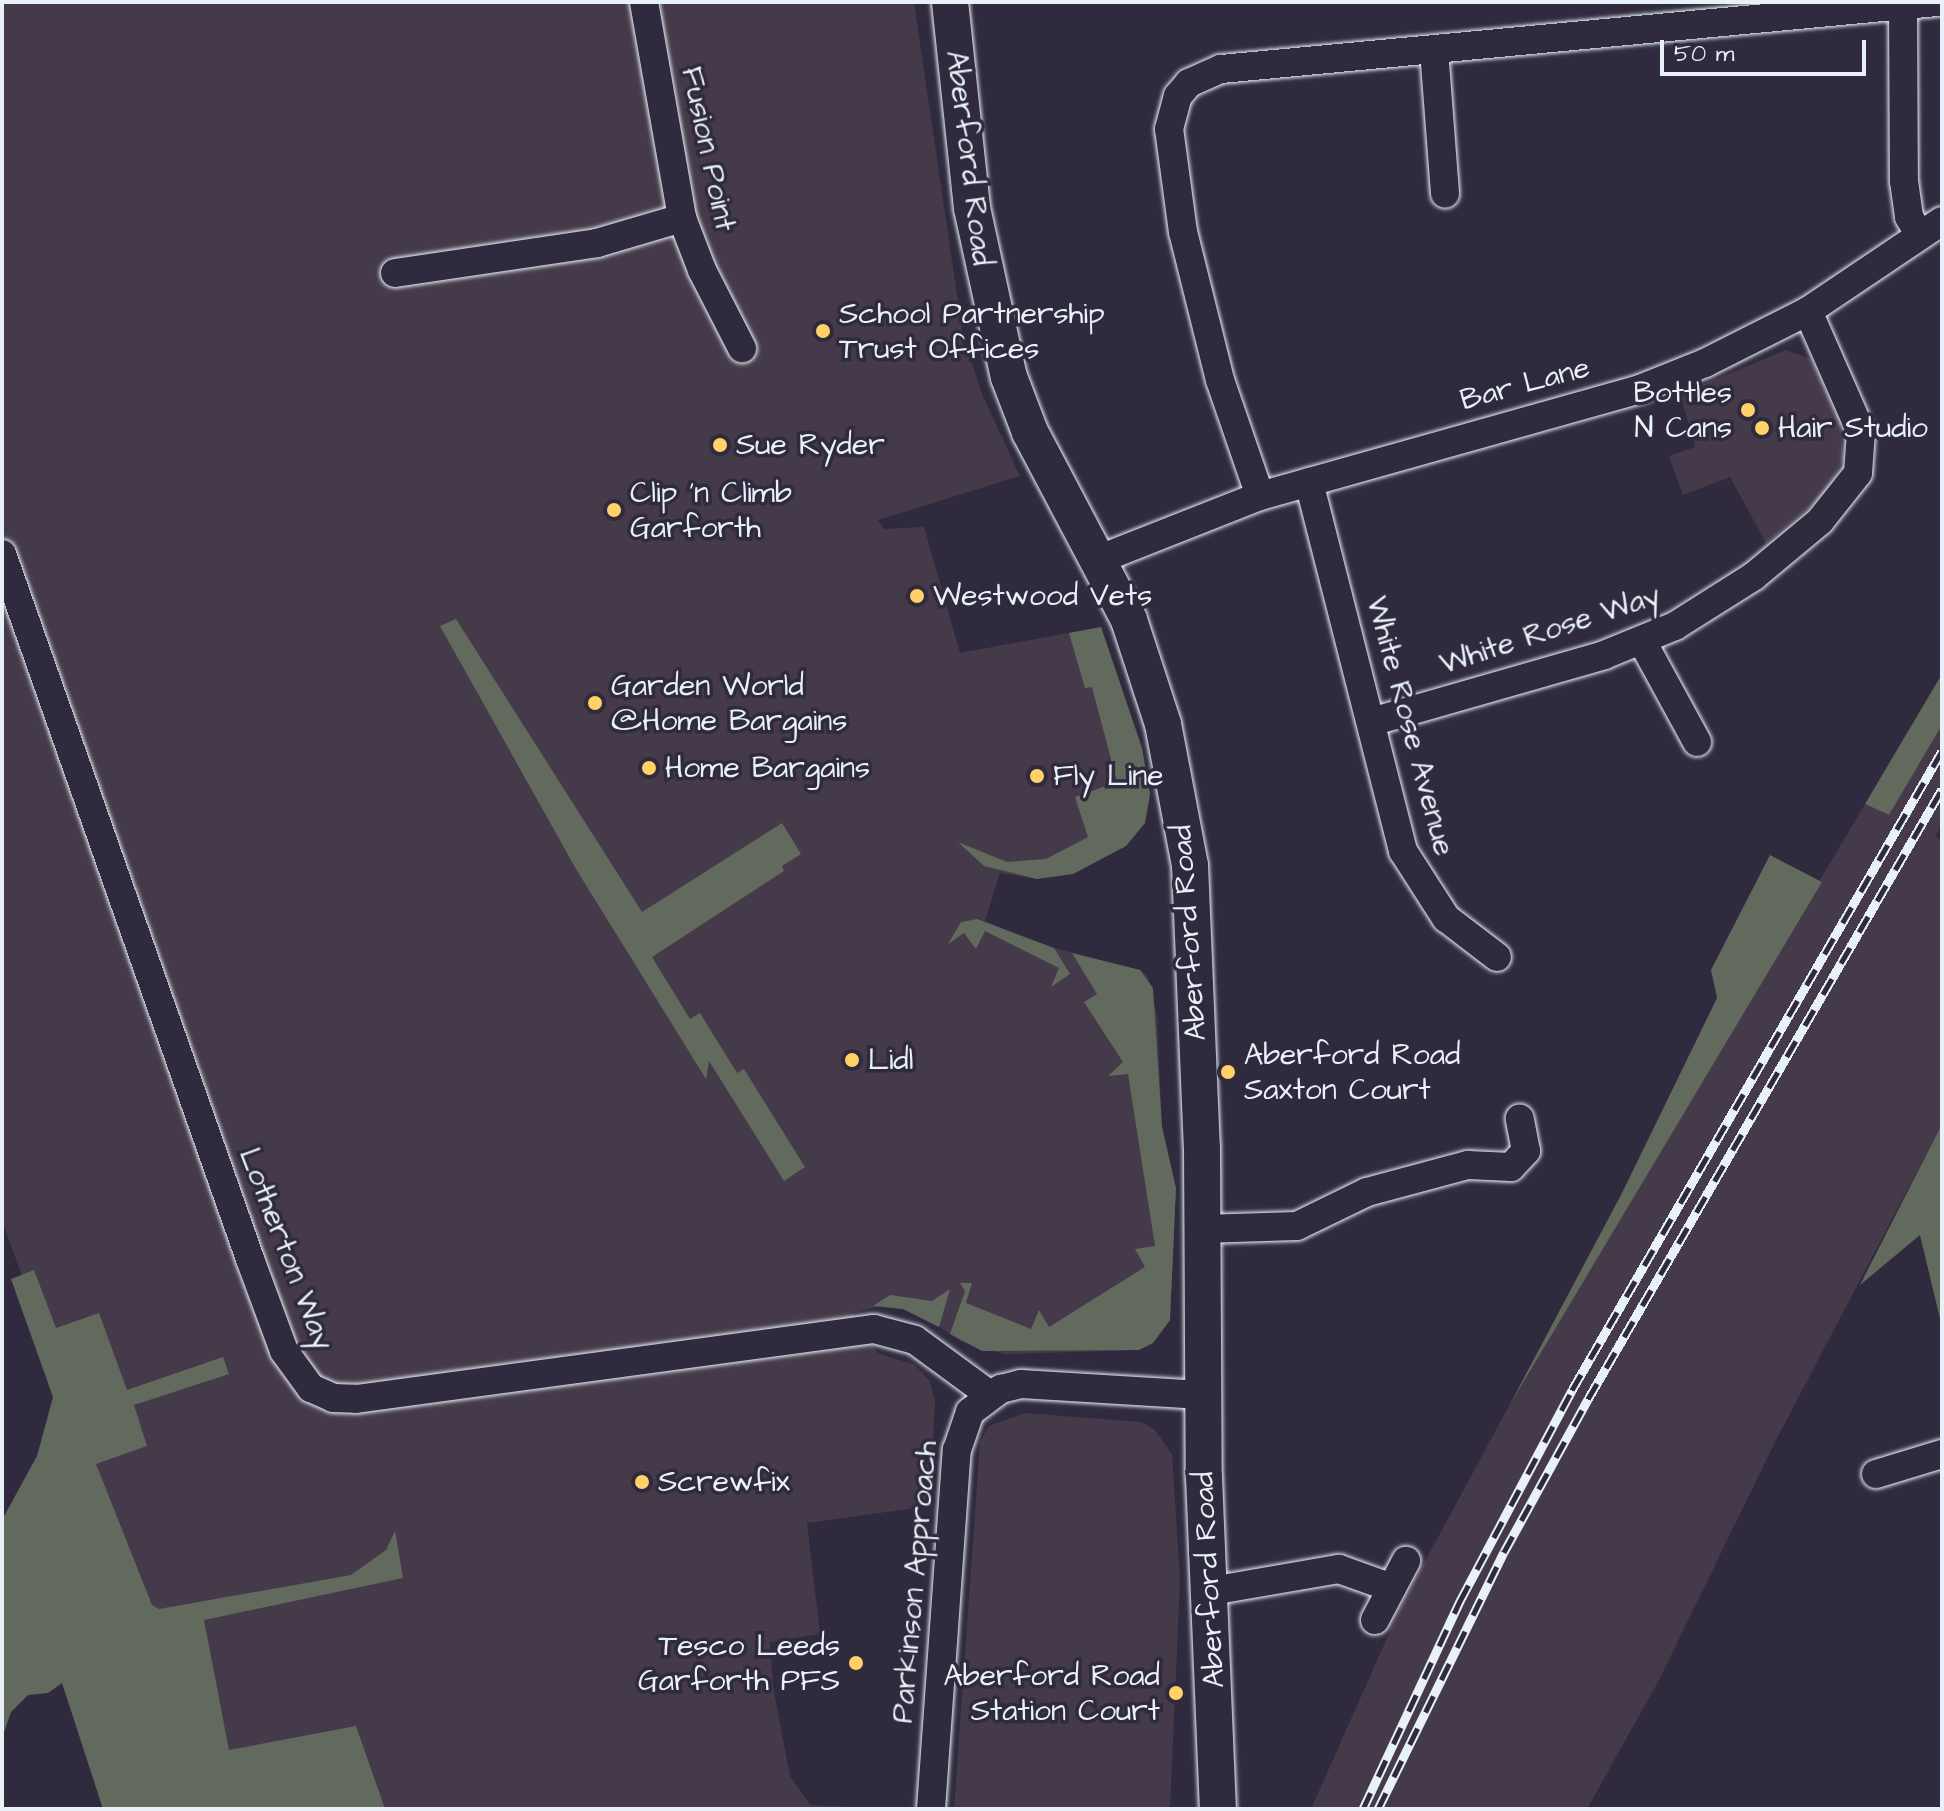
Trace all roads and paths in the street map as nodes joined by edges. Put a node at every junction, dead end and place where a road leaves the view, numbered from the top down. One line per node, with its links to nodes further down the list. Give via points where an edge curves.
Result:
1 (644, 2): 7 (street, Fusion Point)
2 (950, 2): 15 (main road, Aberford Road, via 972,208 1009,377 1030,432)
3 (1937, 2): 4 (street)
4 (1903, 6): 5 (street); 8 (street, via 1905,203)
5 (1434, 50): 6 (street); 13 (street, via 1213,71 1189,83 1171,112 1171,156 1199,306)
6 (1445, 194)
7 (682, 218): 9 (street, via 597,243); 11 (street, Fusion Point)
8 (1931, 228): 10 (street, Bar Lane)
9 (395, 273)
10 (1808, 311): 12 (street, Bar Lane, via 1754,343 1640,389); 16 (street, White Rose Way, via 1856,414 1861,432 1858,473 1820,521 1754,576)
11 (742, 348)
12 (1309, 482): 13 (street, Bar Lane); 17 (street, White Rose Avenue)
13 (1260, 496): 15 (street, Bar Lane)
14 (2, 554): 22 (street, Lotherton Way, via 284,1351 311,1388 333,1398 356,1399 874,1329 915,1340)
15 (1100, 559): 21 (main road, Aberford Road, via 1149,678 1188,856)
16 (1642, 641): 17 (street, White Rose Way); 18 (street)
17 (1371, 722): 19 (street, White Rose Avenue, via 1411,869 1446,918)
18 (1697, 742)
19 (1497, 957)
20 (1520, 1119): 21 (street, via 1526,1151 1511,1167 1477,1164 1367,1192 1297,1226)
21 (1202, 1229): 23 (main road, Aberford Road)
22 (990, 1395): 23 (street, via 1021,1384); 30 (street, Parkinson Approach, via 970,1412 957,1450)
23 (1202, 1395): 28 (main road, Aberford Road)
24 (1942, 1454): 25 (street)
25 (1876, 1474)
26 (1406, 1561): 27 (street)
27 (1392, 1588): 28 (street, via 1339,1569); 29 (street)
28 (1211, 1591): 31 (main road, Aberford Road)
29 (1375, 1620)
30 (931, 1809)
31 (1218, 1809)

